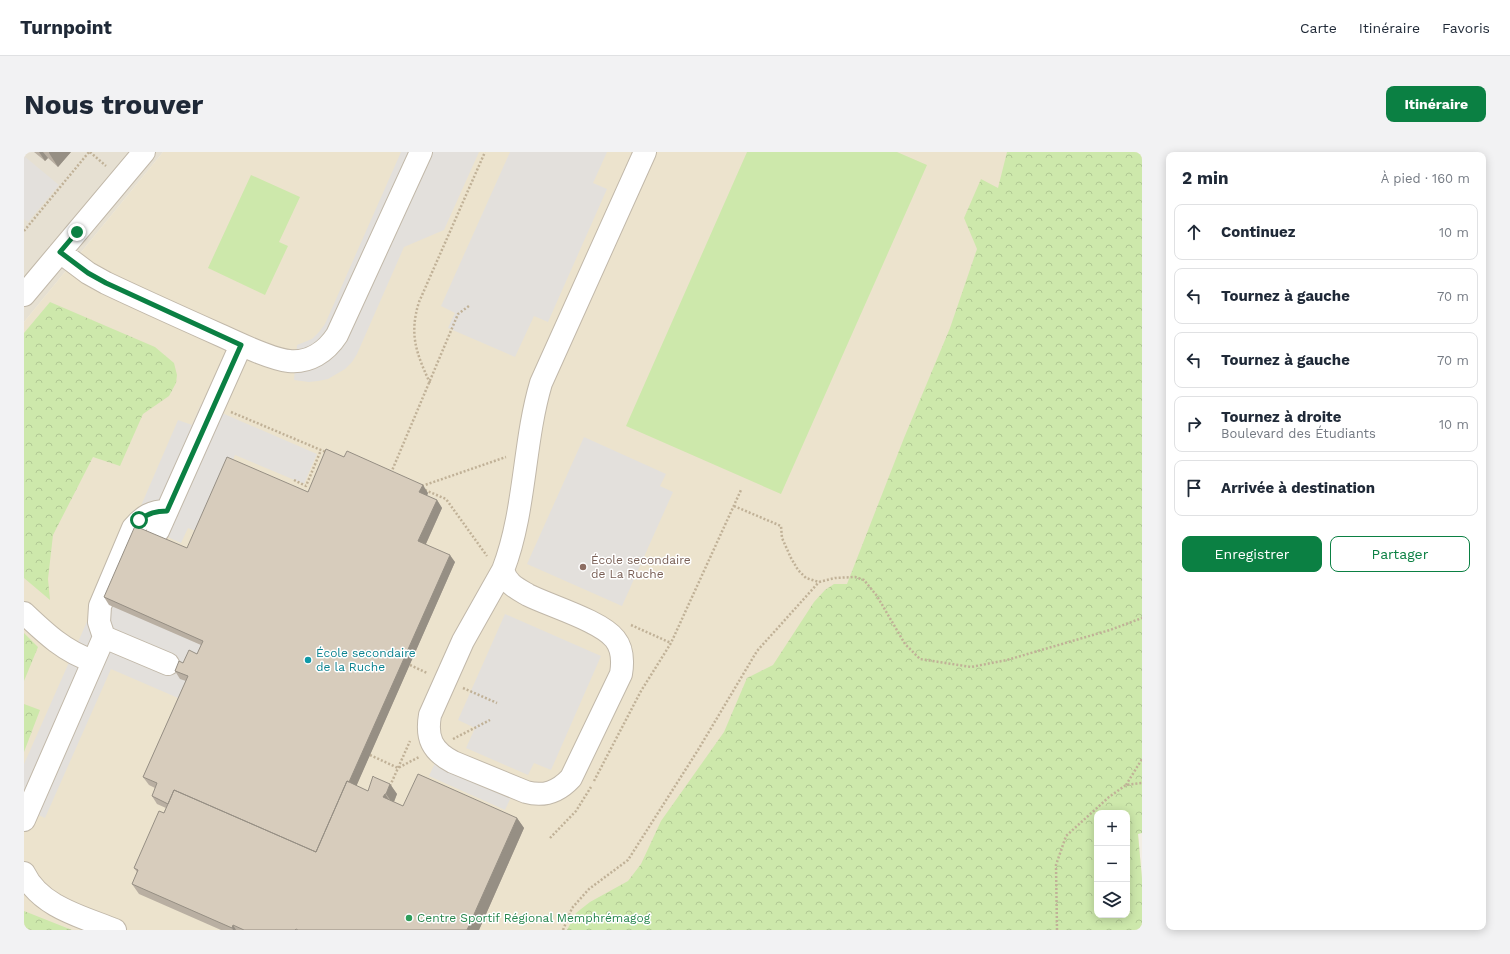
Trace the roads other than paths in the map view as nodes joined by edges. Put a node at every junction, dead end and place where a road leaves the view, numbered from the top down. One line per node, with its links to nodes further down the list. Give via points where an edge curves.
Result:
1 (144, 152): 4 (street)
2 (421, 152): 6 (street, via 331,345 312,358 289,361)
3 (645, 152): 9 (street, via 541,383 531,422 514,533)
4 (60, 252): 5 (street); 6 (street, via 106,283)
5 (24, 295)
6 (241, 345): 7 (street)
7 (167, 511): 8 (street); 11 (street, via 147,514 134,528 100,606 99,622)
8 (158, 531)
9 (503, 570): 9 (street, via 463,641 430,715 430,738 435,749 453,762 526,792 544,794 559,789 571,778 621,674 622,657 616,640 610,634 512,586)
10 (24, 613): 12 (street, via 59,644)
11 (104, 637): 12 (street); 13 (street)
12 (93, 661): 14 (street)
13 (168, 664)
14 (24, 820)
15 (24, 873): 16 (street, via 35,890 46,900)
16 (115, 930)

